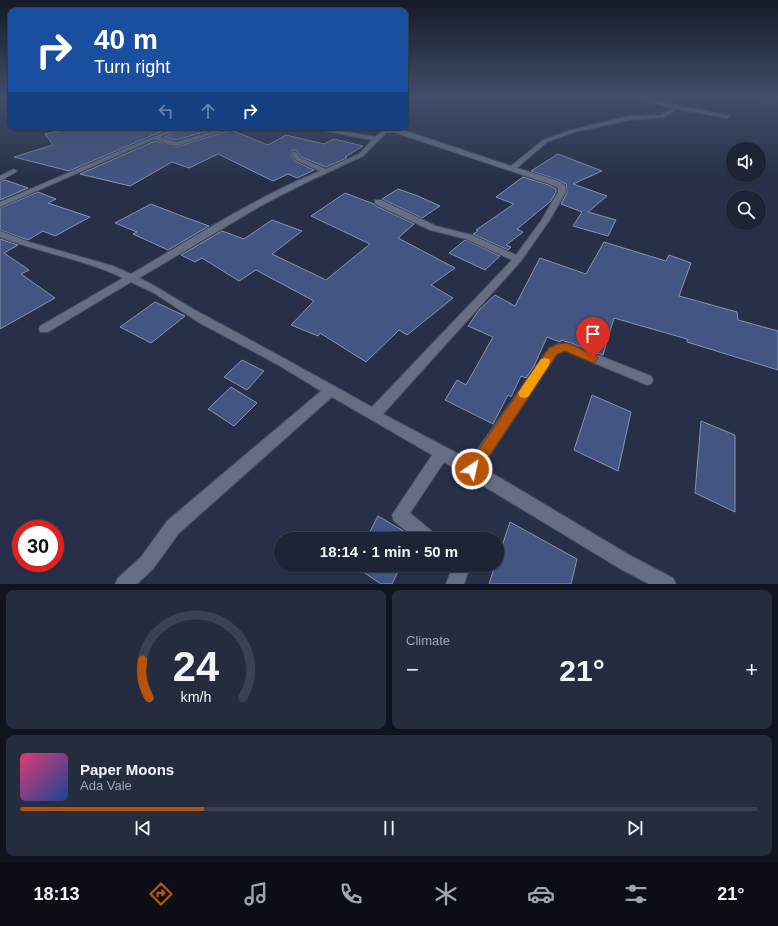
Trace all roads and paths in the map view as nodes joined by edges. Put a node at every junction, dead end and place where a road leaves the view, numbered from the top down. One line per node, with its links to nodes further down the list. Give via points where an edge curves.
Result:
1 (602, 124): 8 (street, via 544,141)
2 (172, 130): 5 (street)
3 (222, 130): 5 (street, via 176,144)
4 (326, 130): 6 (street)
5 (155, 136): 13 (street)
6 (376, 139): 8 (street, via 384,132 400,131); 10 (street, via 361,155)
7 (294, 153): 10 (street, via 298,159)
8 (512, 168): 15 (street, via 562,187 562,192 545,221)
9 (14, 171): 11 (street)
10 (326, 172): 16 (street, via 261,202)
11 (0, 179)
12 (378, 202): 15 (street, via 433,228 469,237)
13 (0, 205)
14 (0, 234): 16 (street, via 110,268)
15 (518, 259): 20 (street)
16 (130, 278): 17 (street); 19 (street, via 158,291 202,319 279,360)
17 (44, 329)
18 (647, 380): 22 (street, via 566,347 558,348 553,351)
19 (330, 391): 20 (street); 25 (street, via 173,527 147,563)
20 (373, 415): 21 (street)
21 (442, 453): 22 (street); 23 (street, via 400,515)
22 (472, 469): 27 (street, via 625,562)
23 (420, 532)
24 (459, 572): 26 (street)
25 (124, 584)
26 (455, 584)
27 (667, 584)

